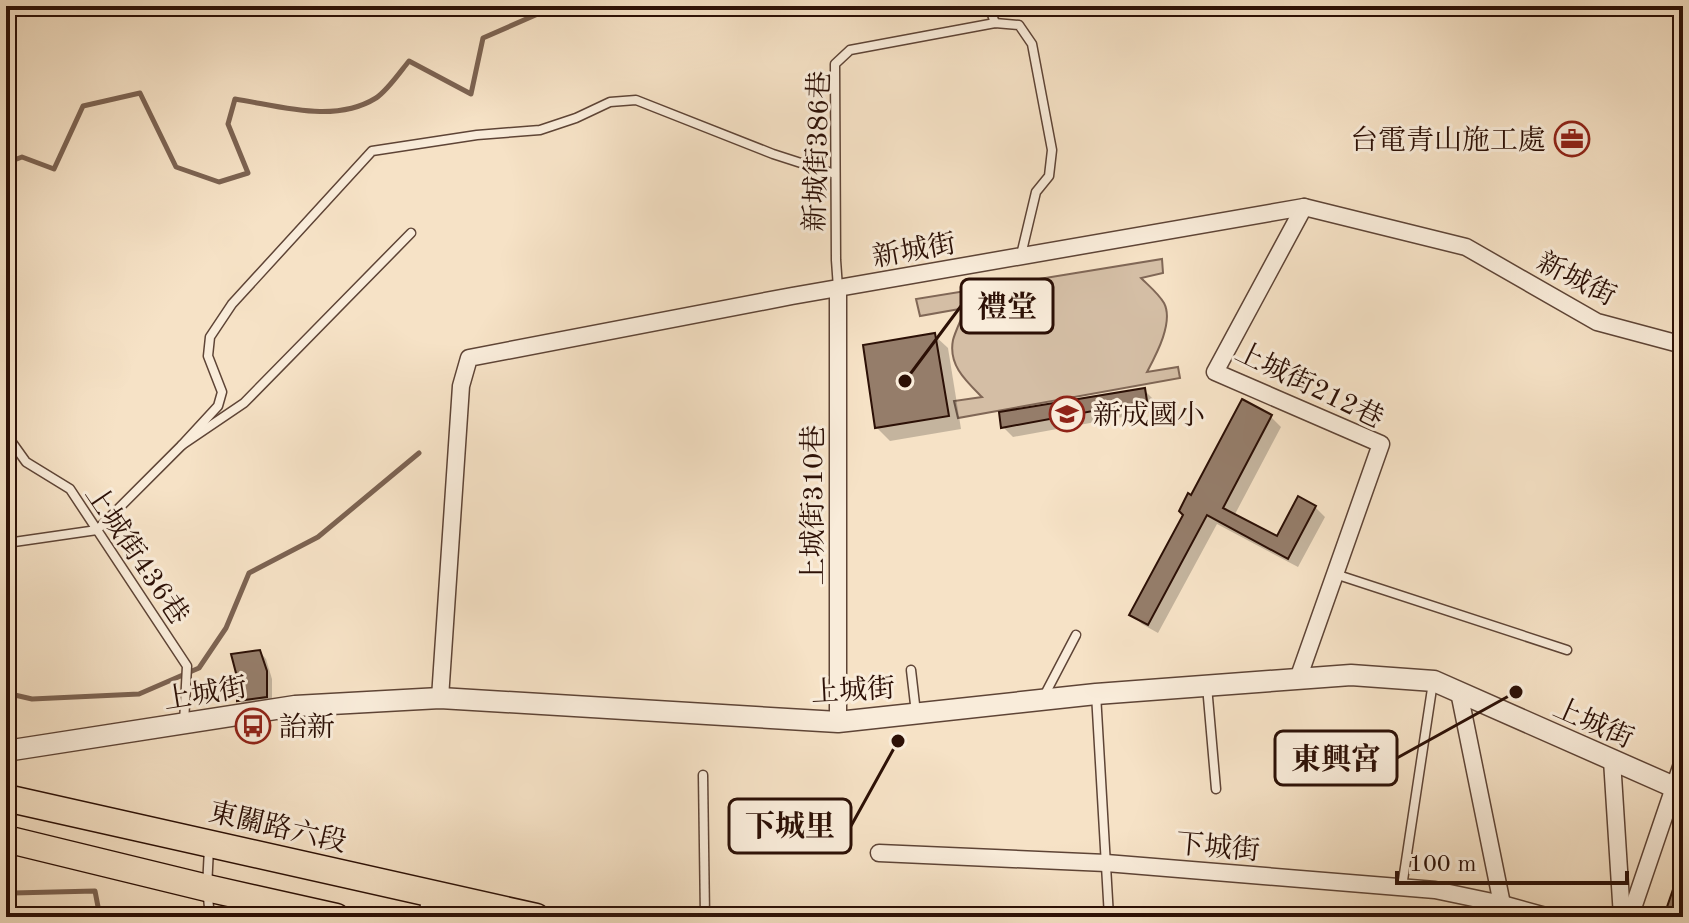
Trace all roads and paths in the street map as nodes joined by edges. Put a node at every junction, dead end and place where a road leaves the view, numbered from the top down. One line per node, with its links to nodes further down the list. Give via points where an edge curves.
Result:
1 (989, 6): 2 (lane)
2 (995, 23): 3 (lane, 新城街386巷, via 850,50 835,64); 6 (lane, via 1019,25 1032,44 1052,150 1049,176 1036,192)
3 (835, 174): 7 (lane, 新城街386巷); 10 (lane, via 636,100 610,102 540,130 372,151 232,304 210,337 208,356 222,392 218,406)
4 (1304, 207): 6 (street, 新城街); 8 (street, 新城街, via 1466,247 1597,322); 13 (street, 上城街212巷, via 1215,372 1381,444)
5 (411, 233): 10 (lane, via 244,403)
6 (1021, 256): 7 (street, 新城街)
7 (838, 288): 22 (street, 新城街, via 469,358 461,386); 25 (street, 上城街310巷)
8 (1683, 345)
9 (6, 434): 11 (lane, 上城街436巷, via 26,462 70,489)
10 (182, 445): 11 (lane)
11 (97, 530): 12 (lane); 26 (lane, 上城街436巷, via 187,666)
12 (7, 543)
13 (1335, 574): 15 (lane); 17 (street, 上城街212巷)
14 (1076, 635): 23 (lane)
15 (1567, 650)
16 (911, 670): 24 (lane)
17 (1298, 679): 18 (street, 上城街, via 1351,675); 19 (street, 上城街)
18 (1434, 681): 20 (street, 上城街); 38 (lane)
19 (1207, 685): 21 (street, 上城街); 31 (lane)
20 (1459, 692): 28 (street, 上城街); 40 (street)
21 (1096, 694): 23 (street, 上城街); 37 (lane)
22 (440, 698): 25 (street, 上城街); 26 (street, 上城街, via 295,706)
23 (1042, 700): 24 (street, 上城街)
24 (916, 714): 25 (street, 上城街)
25 (838, 722)
26 (184, 724): 27 (street, 上城街)
27 (6, 751)
28 (1612, 760): 32 (street, 上城街); 48 (street)
29 (1683, 761): 32 (street)
30 (703, 775): 45 (lane)
31 (1216, 789)
32 (1678, 789): 49 (street)
33 (6, 798): 35 (main road, 東關路六段)
34 (6, 839): 39 (main road)
35 (209, 844): 39 (lane); 41 (main road, 東關路六段)
36 (879, 853): 37 (street, 下城街)
37 (1106, 863): 38 (street, 下城街); 46 (lane)
38 (1402, 887): 40 (street, 下城街)
39 (207, 888): 42 (lane); 43 (main road)
40 (1502, 904): 47 (street, 下城街)
41 (429, 905): 44 (main road, 東關路六段)
42 (210, 917)
43 (336, 917)
44 (536, 917)
45 (705, 917)
46 (1109, 917)
47 (1549, 917)
48 (1622, 917)
49 (1630, 917)

